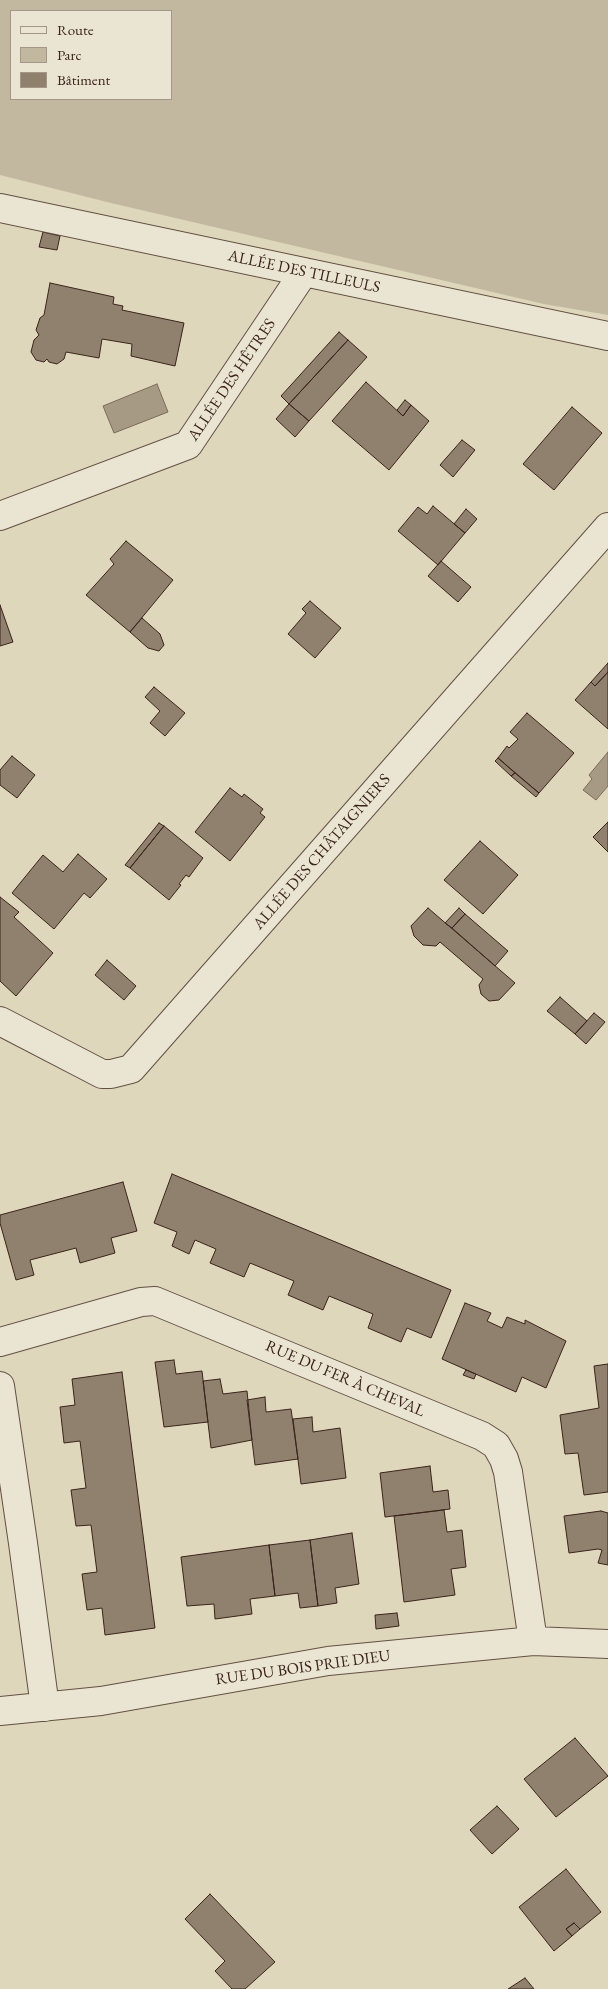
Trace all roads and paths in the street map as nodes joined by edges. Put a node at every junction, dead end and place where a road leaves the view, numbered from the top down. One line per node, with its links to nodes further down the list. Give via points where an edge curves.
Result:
1 (0, 208): 2 (street, ALLÉE DES TILLEULS)
2 (304, 272): 3 (street, ALLÉE DES TILLEULS); 4 (street, ALLÉE DES HÊTRES, via 188,445)
3 (608, 336)
4 (0, 516)
5 (608, 527): 6 (street, ALLÉE DES CHÂTAIGNIERS, via 131,1069 102,1074)
6 (0, 1022)
7 (0, 1342): 9 (street, RUE DU FER À CHEVAL, via 141,1302 155,1301 482,1436 496,1445 508,1472)
8 (0, 1386): 11 (street)
9 (533, 1641): 10 (street, RUE DU BOIS PRIE DIEU); 11 (street, RUE DU BOIS PRIE DIEU, via 328,1661 101,1701)
10 (608, 1644)
11 (45, 1707): 12 (street, RUE DU BOIS PRIE DIEU)
12 (0, 1711)

